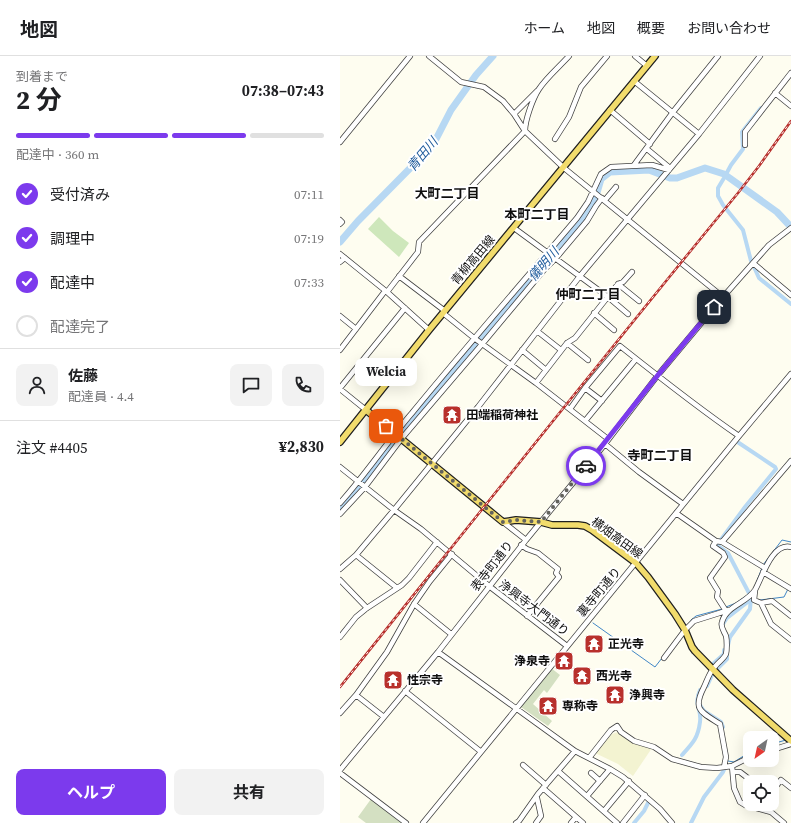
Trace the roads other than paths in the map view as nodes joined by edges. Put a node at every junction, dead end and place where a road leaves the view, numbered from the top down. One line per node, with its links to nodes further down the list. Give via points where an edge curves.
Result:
1 (410, 56): 21 (street)
2 (429, 56): 17 (street, via 461,82 490,90)
3 (569, 56): 12 (street)
4 (607, 56): 20 (street, via 581,87 569,117)
5 (635, 56): 9 (street)
6 (655, 56): 9 (main road, 青柳高田線)
7 (718, 56): 16 (street)
8 (760, 56): 19 (street)
9 (647, 66): 11 (main road, 青柳高田線)
10 (791, 73): 13 (street)
11 (634, 81): 15 (main road, 青柳高田線); 16 (street)
12 (539, 89): 17 (street); 18 (street, via 527,117)
13 (775, 93): 14 (street); 23 (street, via 745,132)
14 (791, 106)
15 (610, 110): 22 (street); 26 (main road, 青柳高田線)
16 (673, 112): 19 (street); 22 (street)
17 (514, 114): 18 (street)
18 (525, 130): 26 (street); 43 (street, via 419,242 418,252)
19 (699, 134): 27 (street)
20 (555, 139)
21 (340, 142)
22 (650, 144): 24 (street)
23 (745, 145)
24 (647, 149): 25 (street); 27 (street)
25 (634, 165): 27 (street); 29 (street, via 611,167 601,174)
26 (564, 168): 29 (street); 34 (main road, 青柳高田線)
27 (670, 169): 31 (street)
28 (616, 187): 30 (street)
29 (593, 192): 30 (street); 36 (street, via 577,218)
30 (602, 198): 31 (street); 39 (street, via 587,222)
31 (628, 219): 44 (street); 49 (street)
32 (340, 220): 33 (street)
33 (340, 224)
34 (514, 228): 36 (street); 52 (main road, 青柳高田線)
35 (789, 230): 41 (street, 表寺町通り, via 769,245)
36 (548, 252): 39 (street); 60 (street)
37 (340, 254): 38 (street)
38 (345, 258): 40 (street); 46 (street)
39 (555, 258): 44 (street); 61 (street)
40 (340, 262)
41 (753, 263): 47 (street); 49 (street, 表寺町通り)
42 (632, 272): 45 (street, via 624,282)
43 (399, 276): 46 (street); 52 (street)
44 (580, 276): 48 (street); 59 (street)
45 (618, 284): 48 (street); 50 (street)
46 (386, 291): 51 (street); 56 (street)
47 (791, 295)
48 (608, 297): 53 (street); 54 (street)
49 (724, 297): 71 (street, 表寺町通り)
50 (639, 301)
51 (405, 308): 57 (street); 73 (street)
52 (444, 312): 57 (main road, 青柳高田線); 60 (street)
53 (594, 313): 58 (street); 62 (street, via 575,338)
54 (628, 314)
55 (340, 316): 56 (street)
56 (356, 329): 63 (street)
57 (429, 330): 77 (main road, 青柳高田線)
58 (614, 330)
59 (537, 331): 64 (street); 65 (street)
60 (474, 338): 61 (street); 79 (street)
61 (484, 343): 68 (street); 81 (street)
62 (566, 343): 65 (street); 67 (street)
63 (340, 350)
64 (522, 350): 68 (street); 69 (street)
65 (561, 350): 69 (street)
66 (636, 359): 71 (street); 74 (street, via 620,346); 75 (street)
67 (588, 360)
68 (511, 364): 72 (street); 86 (street)
69 (546, 370): 72 (street)
70 (791, 374): 80 (street, 裏寺町通り)
71 (658, 375): 80 (street, via 685,398); 82 (street, 表寺町通り)
72 (536, 383): 76 (street)
73 (340, 388): 77 (street)
74 (585, 388): 75 (street); 76 (street)
75 (602, 401): 78 (street)
76 (570, 409): 78 (street)
77 (366, 410): 79 (main road); 83 (main road, 青柳高田線)
78 (585, 422): 82 (street)
79 (396, 434): 81 (main road); 88 (street)
80 (739, 436): 91 (street, 裏寺町通り)
81 (402, 438): 86 (main road); 89 (street)
82 (608, 439): 84 (street, 表寺町通り)
83 (340, 442)
84 (605, 444): 91 (street); 96 (street, 表寺町通り)
85 (791, 461): 100 (street)
86 (432, 463): 92 (street); 95 (main road)
87 (340, 468): 88 (street, 浄興寺大門通り)
88 (358, 482): 89 (street, 浄興寺大門通り); 90 (street)
89 (364, 487): 92 (street, 浄興寺大門通り); 94 (street)
90 (340, 503)
91 (683, 504): 93 (street, 裏寺町通り)
92 (394, 510): 99 (street, 浄興寺大門通り); 104 (street)
93 (676, 512): 98 (street); 105 (street, 裏寺町通り)
94 (340, 514)
95 (503, 522): 96 (main road, 横畑高田線); 97 (street)
96 (541, 522): 97 (street, 表寺町通り); 105 (main road, 横畑高田線, via 585,526)
97 (526, 540): 101 (street, 表寺町通り)
98 (716, 541): 100 (street); 118 (street, via 713,546 725,557 710,578 718,591 717,597)
99 (437, 542): 103 (street, 浄興寺大門通り); 110 (street, via 409,578)
100 (722, 542): 107 (street)
101 (521, 545): 109 (street, 表寺町通り); 119 (street, via 538,553 558,569 556,573 559,577)
102 (791, 547): 107 (street, via 780,548)
103 (452, 554): 109 (street, 浄興寺大門通り); 116 (street)
104 (356, 555): 106 (street); 110 (street)
105 (636, 563): 121 (main road, 横畑高田線); 127 (street, 裏寺町通り)
106 (340, 569)
107 (764, 570): 111 (street); 112 (street)
108 (340, 580): 117 (street)
109 (489, 586): 119 (street, 浄興寺大門通り); 123 (street, 表寺町通り)
110 (397, 588): 117 (street)
111 (756, 588): 113 (street); 114 (street)
112 (791, 589)
113 (746, 598): 114 (street); 118 (street)
114 (754, 600): 115 (street)
115 (761, 603): 120 (street, via 772,601); 124 (street, via 771,624)
116 (414, 604): 123 (street); 132 (street, via 387,652)
117 (367, 608): 125 (street)
118 (728, 610): 121 (street, via 694,621); 130 (street, via 721,624 726,637 726,654)
119 (527, 616): 127 (street, 浄興寺大門通り)
120 (791, 616)
121 (685, 630): 129 (street); 130 (main road, 横畑高田線, via 692,647)
122 (791, 632): 124 (street)
123 (451, 634): 128 (street, 表寺町通り)
124 (785, 636): 126 (street)
125 (340, 637)
126 (791, 640)
127 (567, 646): 133 (street, 裏寺町通り)
128 (438, 652): 131 (street, 表寺町通り); 133 (street)
129 (664, 658)
130 (713, 669): 136 (main road, 横畑高田線); 145 (street, via 698,701 701,711 720,724 726,757)
131 (405, 691): 135 (street, 表寺町通り); 139 (street)
132 (356, 695): 134 (street); 135 (street)
133 (516, 709): 139 (street, 裏寺町通り); 140 (street)
134 (340, 713)
135 (384, 717): 148 (street, 表寺町通り)
136 (791, 741)
137 (791, 744): 138 (street)
138 (779, 748)
139 (480, 751): 163 (street, 裏寺町通り)
140 (575, 751): 141 (street); 147 (street)
141 (589, 758): 145 (street, via 617,726 629,739 654,747 672,759 701,767); 146 (street)
142 (743, 760): 144 (street)
143 (523, 765): 155 (street)
144 (732, 766): 145 (street); 149 (street)
145 (724, 768)
146 (610, 769): 152 (street); 153 (street)
147 (558, 771): 155 (street); 158 (street)
148 (340, 772): 162 (street)
149 (734, 772): 151 (street); 171 (street, via 734,788 740,802 771,812)
150 (591, 773): 152 (street)
151 (744, 775)
152 (600, 781): 158 (street)
153 (629, 781): 157 (street); 160 (street)
154 (779, 782): 156 (street, via 781,780)
155 (544, 787): 159 (street); 161 (street)
156 (791, 788)
157 (644, 795): 169 (street); 170 (street)
158 (587, 796): 160 (street)
159 (537, 798): 164 (street); 165 (street, via 541,816)
160 (604, 811): 168 (street)
161 (576, 816): 166 (street); 167 (street)
162 (406, 823)
163 (423, 823)
164 (516, 823)
165 (536, 823)
166 (571, 823)
167 (583, 823)
168 (617, 823)
169 (622, 823)
170 (672, 823)
171 (784, 823)

